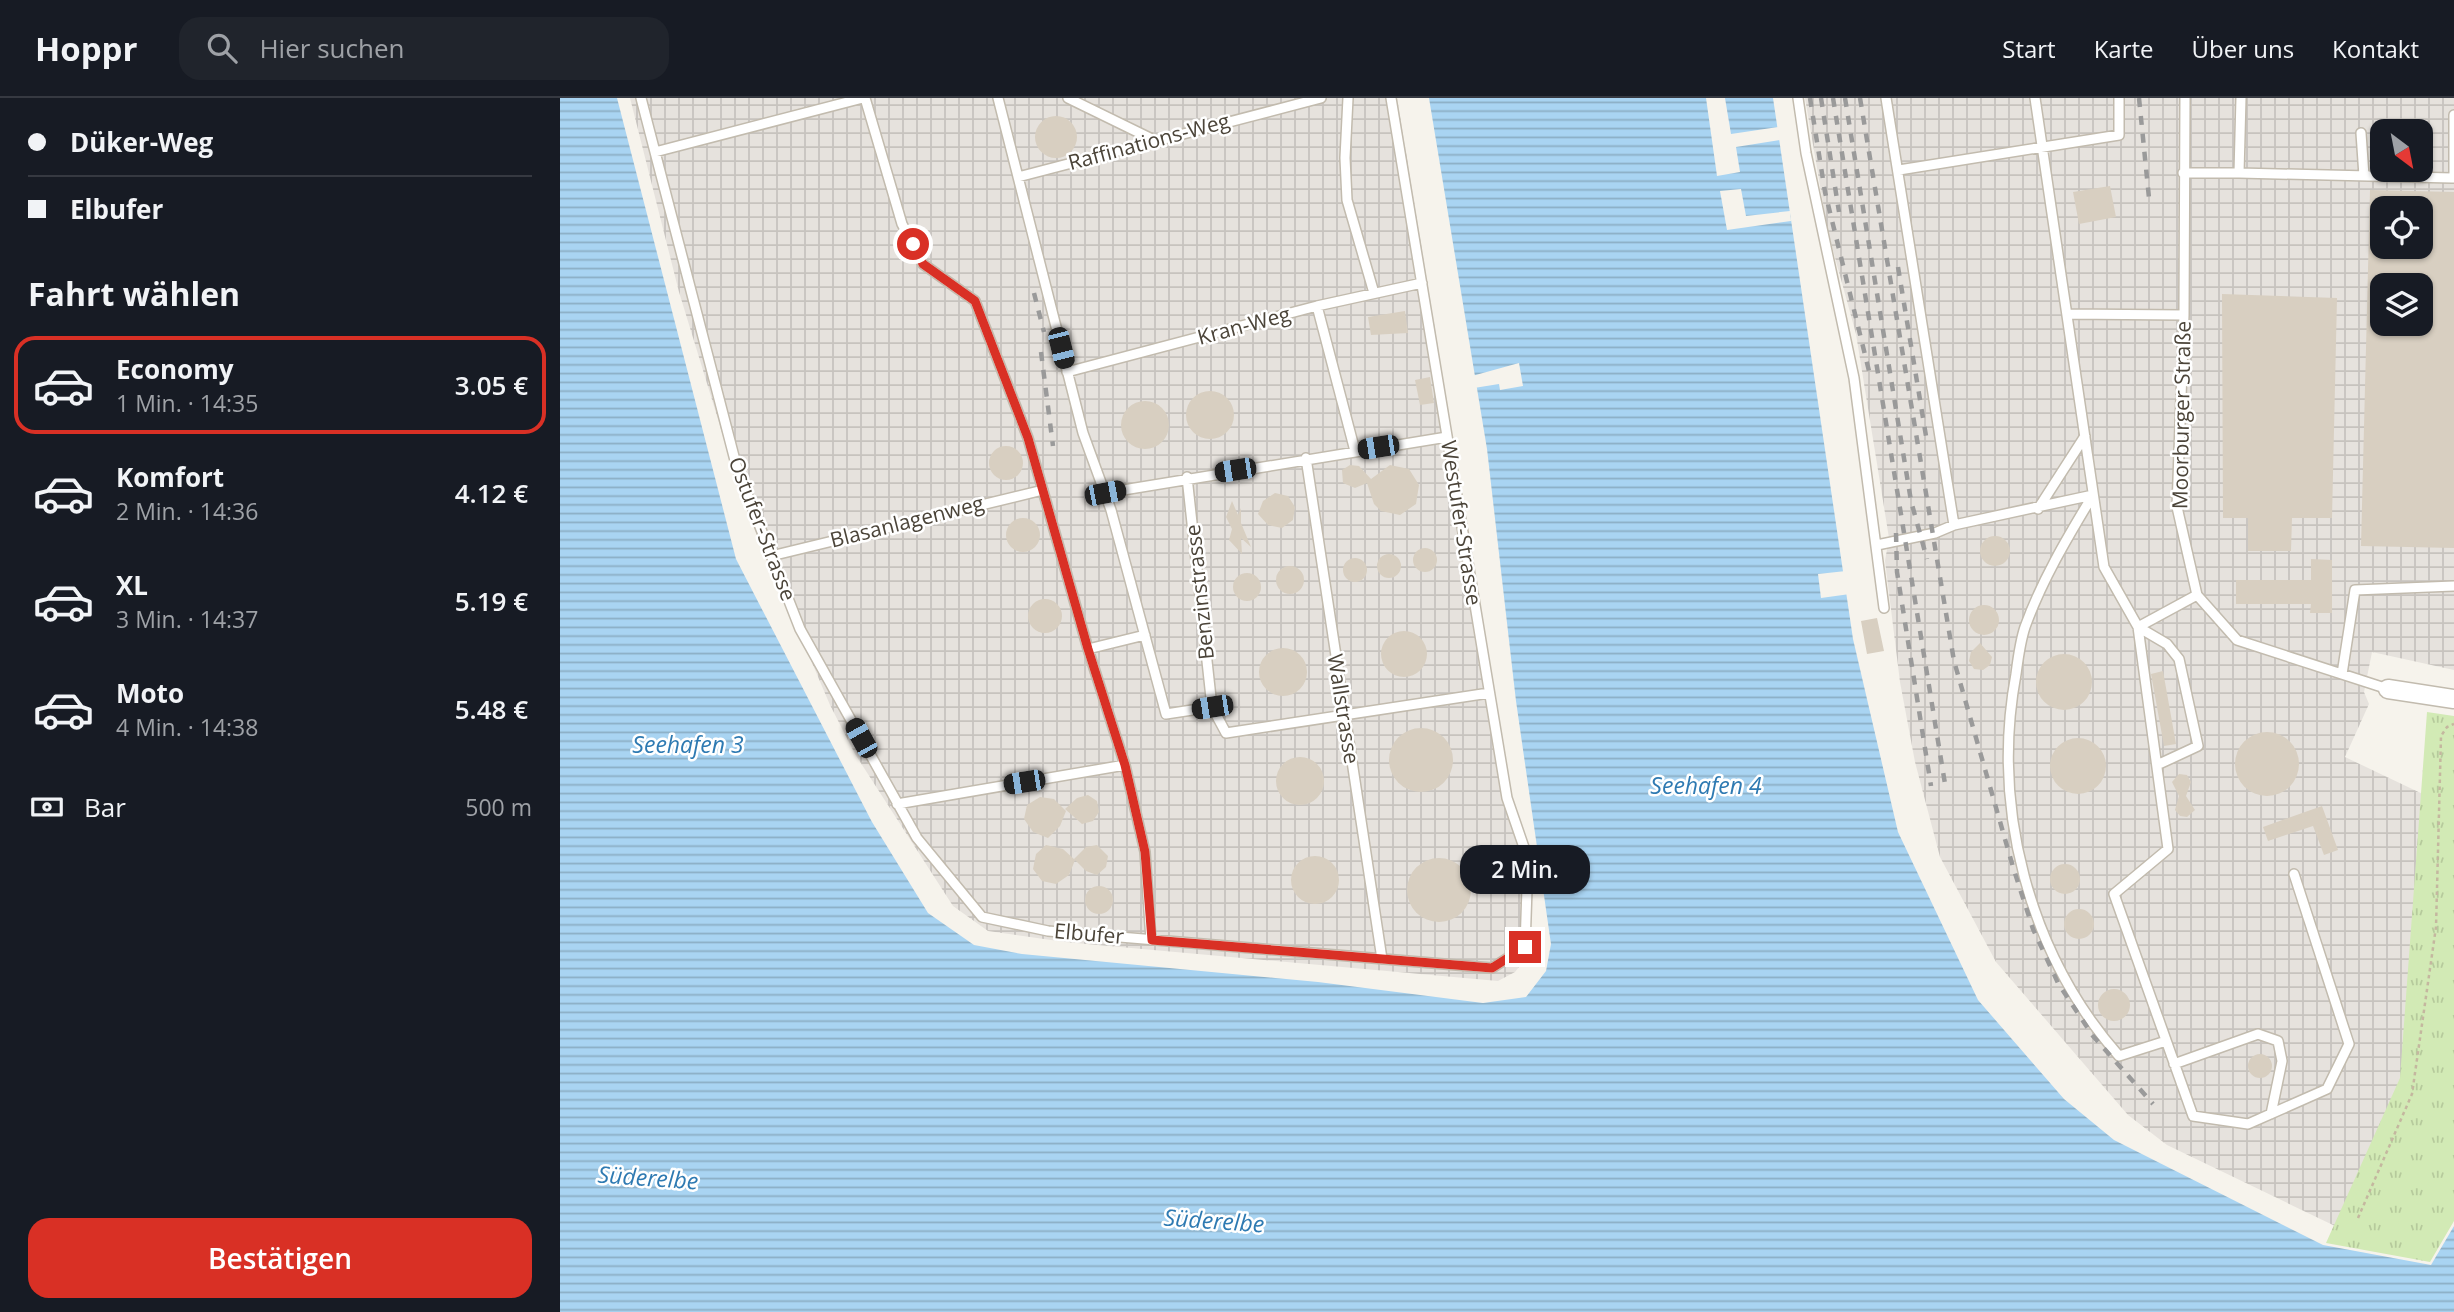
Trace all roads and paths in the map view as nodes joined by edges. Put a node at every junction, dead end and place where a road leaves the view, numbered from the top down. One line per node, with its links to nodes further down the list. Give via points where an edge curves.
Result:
1 (641, 98): 18 (lane, Ostufer-Strasse)
2 (864, 98): 18 (lane); 36 (lane, via 902,224 923,264 975,301)
3 (998, 98): 23 (lane)
4 (1068, 98): 16 (lane)
5 (1321, 98): 16 (lane, Raffinations-Weg)
6 (1348, 98): 26 (lane, via 1348,200)
7 (1391, 98): 25 (lane, Westufer-Strasse)
8 (1798, 98): 41 (lane, via 1854,378)
9 (1886, 98): 19 (lane)
10 (2035, 98): 17 (lane)
11 (2119, 98): 17 (lane, via 2119,135)
12 (2185, 98): 20 (lane, Moorburger Straße)
13 (2241, 98): 21 (lane)
14 (2454, 115): 24 (lane)
15 (2361, 133): 22 (lane)
16 (1154, 140): 23 (lane, Raffinations-Weg)
17 (2042, 148): 19 (lane); 28 (lane)
18 (655, 152): 42 (lane, Ostufer-Strasse, via 737,468)
19 (1899, 170): 40 (lane)
20 (2183, 173): 21 (lane); 29 (lane, Moorburger Straße)
21 (2239, 173): 22 (lane)
22 (2364, 176): 24 (lane)
23 (1018, 177): 30 (lane)
24 (2453, 178)
25 (1422, 283): 26 (lane, Kran-Weg); 32 (lane, Westufer-Strasse)
26 (1374, 293): 27 (lane, Kran-Weg)
27 (1317, 306): 30 (lane, Kran-Weg); 33 (lane)
28 (2067, 314): 29 (lane); 31 (lane)
29 (2184, 315): 44 (lane, Moorburger Straße, via 2177,508)
30 (1067, 372): 37 (lane)
31 (2085, 436): 38 (lane); 39 (lane)
32 (1447, 437): 33 (lane); 51 (lane, Westufer-Strasse)
33 (1355, 451): 34 (lane)
34 (1306, 458): 35 (lane); 54 (lane, Wallstrasse)
35 (1187, 477): 37 (lane); 53 (lane, Benzinstrasse)
36 (1043, 490): 42 (lane, Blasanlagenweg); 48 (lane)
37 (1105, 493): 47 (lane)
38 (2093, 495): 39 (lane); 46 (lane, via 2104,567); 64 (lane, via 2049,569 2024,630 2008,713 2012,811 2020,864 2040,926 2064,980 2098,1033 2119,1056)
39 (2038, 509): 40 (lane)
40 (1954, 525): 41 (lane)
41 (1877, 545): 45 (lane)
42 (771, 556): 58 (lane, Ostufer-Strasse, via 800,629)
43 (2454, 586): 49 (lane, via 2355,590)
44 (2197, 595): 46 (lane); 49 (lane, Moorburger Straße, via 2237,640)
45 (1884, 608)
46 (2138, 627): 57 (lane); 57 (lane, via 2167,644 2179,659 2198,746)
47 (1145, 635): 48 (lane); 53 (lane, via 1166,714)
48 (1088, 649): 56 (lane)
49 (2343, 674): 50 (lane, Moorburger Straße)
50 (2388, 689): 52 (street)
51 (1489, 693): 54 (lane); 62 (lane, Westufer-Strasse, via 1507,798 1528,859)
52 (2454, 699)
53 (1212, 707): 54 (lane, via 1226,733)
54 (1343, 715): 63 (lane, Wallstrasse)
55 (2454, 724): 67 (path, via 2441,736 2436,927 2412,1094)
56 (1125, 765): 58 (lane); 61 (lane, via 1145,852)
57 (2157, 765): 64 (lane, via 2168,849 2114,894)
58 (897, 804): 60 (lane, Ostufer-Strasse, via 917,838)
59 (2294, 874): 66 (lane, via 2348,1044 2327,1089)
60 (982, 917): 61 (lane, Elbufer, via 1048,931)
61 (1152, 940): 63 (lane, Elbufer)
62 (1525, 947): 63 (lane, Elbufer, via 1492,968)
63 (1382, 959)
64 (2166, 1041): 65 (lane)
65 (2174, 1063): 66 (lane, via 2193,1116 2248,1124); 66 (lane, via 2258,1034 2278,1041 2282,1060)
66 (2271, 1114)
67 (2358, 1218)

